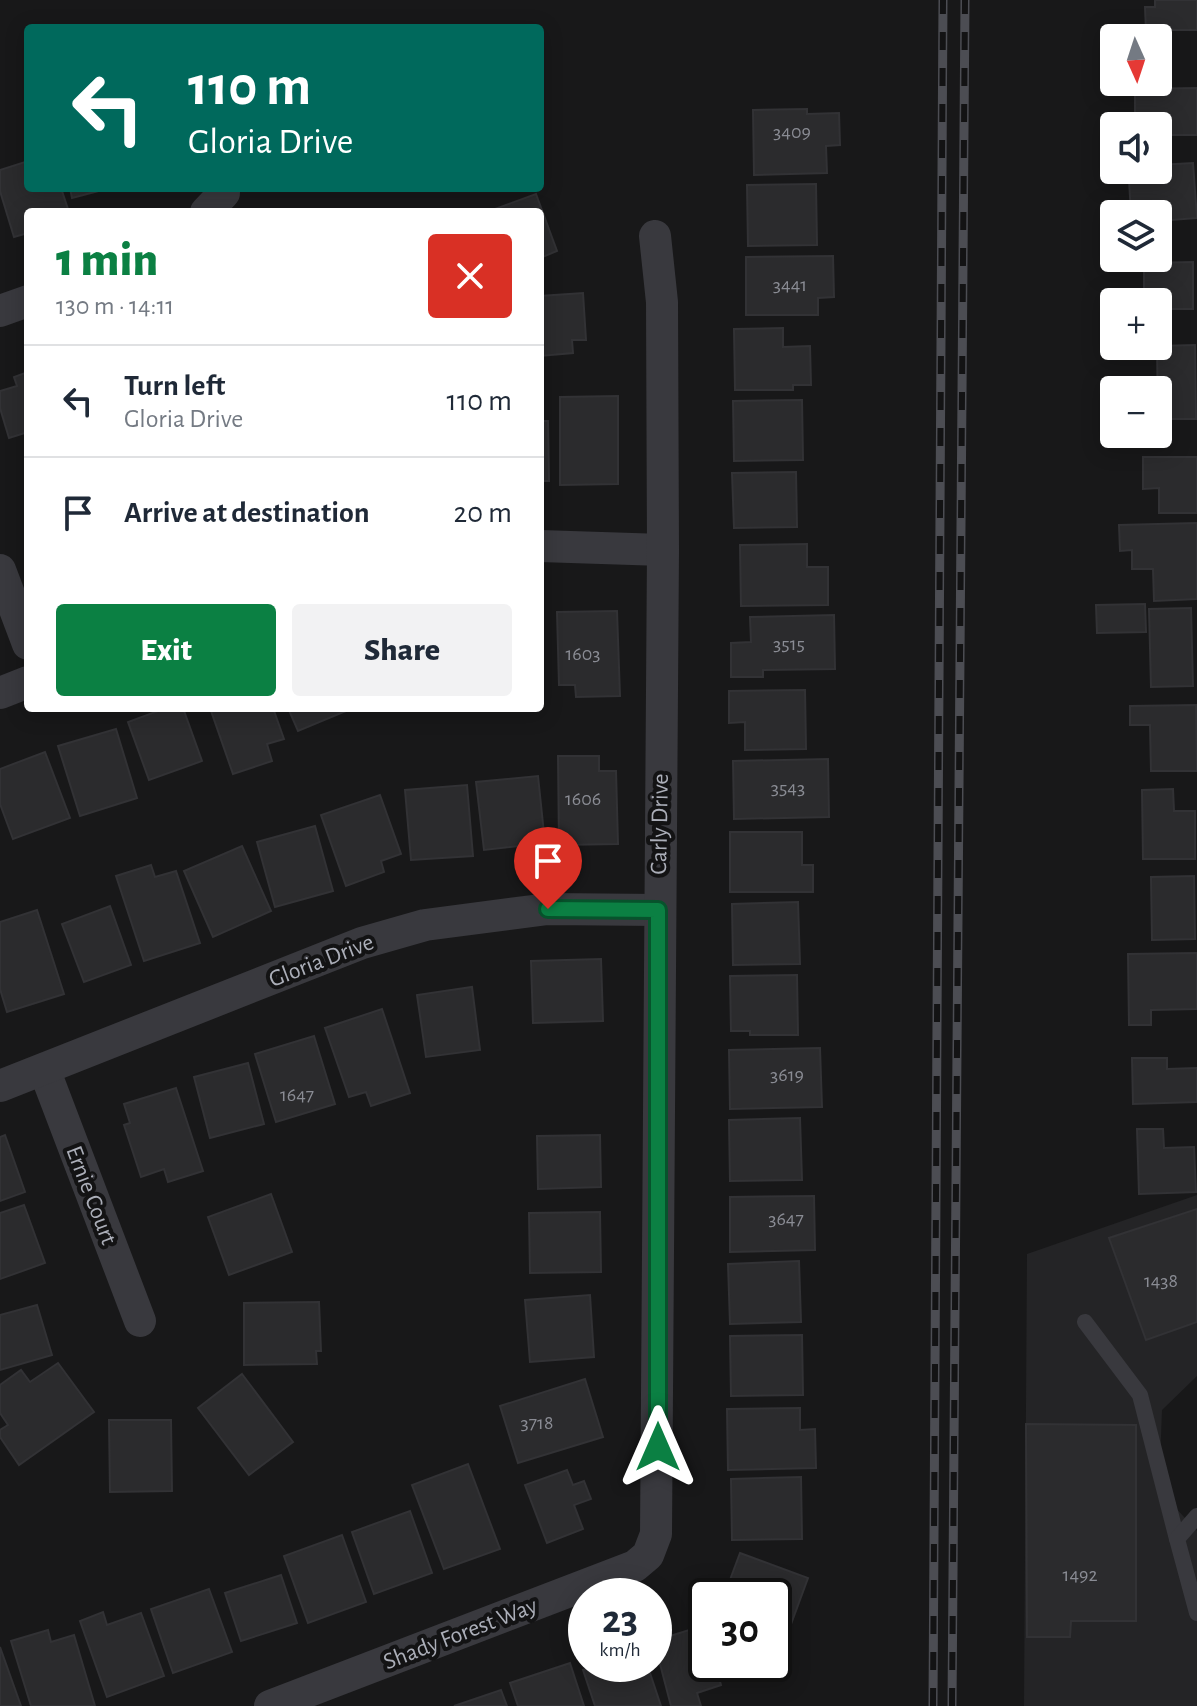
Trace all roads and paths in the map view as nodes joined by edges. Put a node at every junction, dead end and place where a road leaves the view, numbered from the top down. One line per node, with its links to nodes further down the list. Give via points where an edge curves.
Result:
1 (655, 236): 5 (street, Carly Drive, via 662,302)
2 (24, 302): 3 (street)
3 (0, 311)
4 (544, 546): 5 (street)
5 (663, 550): 10 (street, Carly Drive)
6 (0, 570): 7 (street)
7 (24, 633)
8 (24, 684): 9 (street)
9 (0, 693)
10 (658, 910): 11 (street, Gloria Drive, via 548,909 425,925 362,943); 17 (street, Carly Drive, via 658,1510)
11 (44, 1069): 12 (street, Gloria Drive); 13 (street, Ernie Court)
12 (0, 1086)
13 (140, 1321)
14 (1085, 1322): 16 (lane, via 1140,1395)
15 (1197, 1516): 16 (lane)
16 (1177, 1539): 18 (lane)
17 (648, 1555): 19 (street, Shady Forest Way, via 625,1570)
18 (1197, 1613)
19 (270, 1706)

